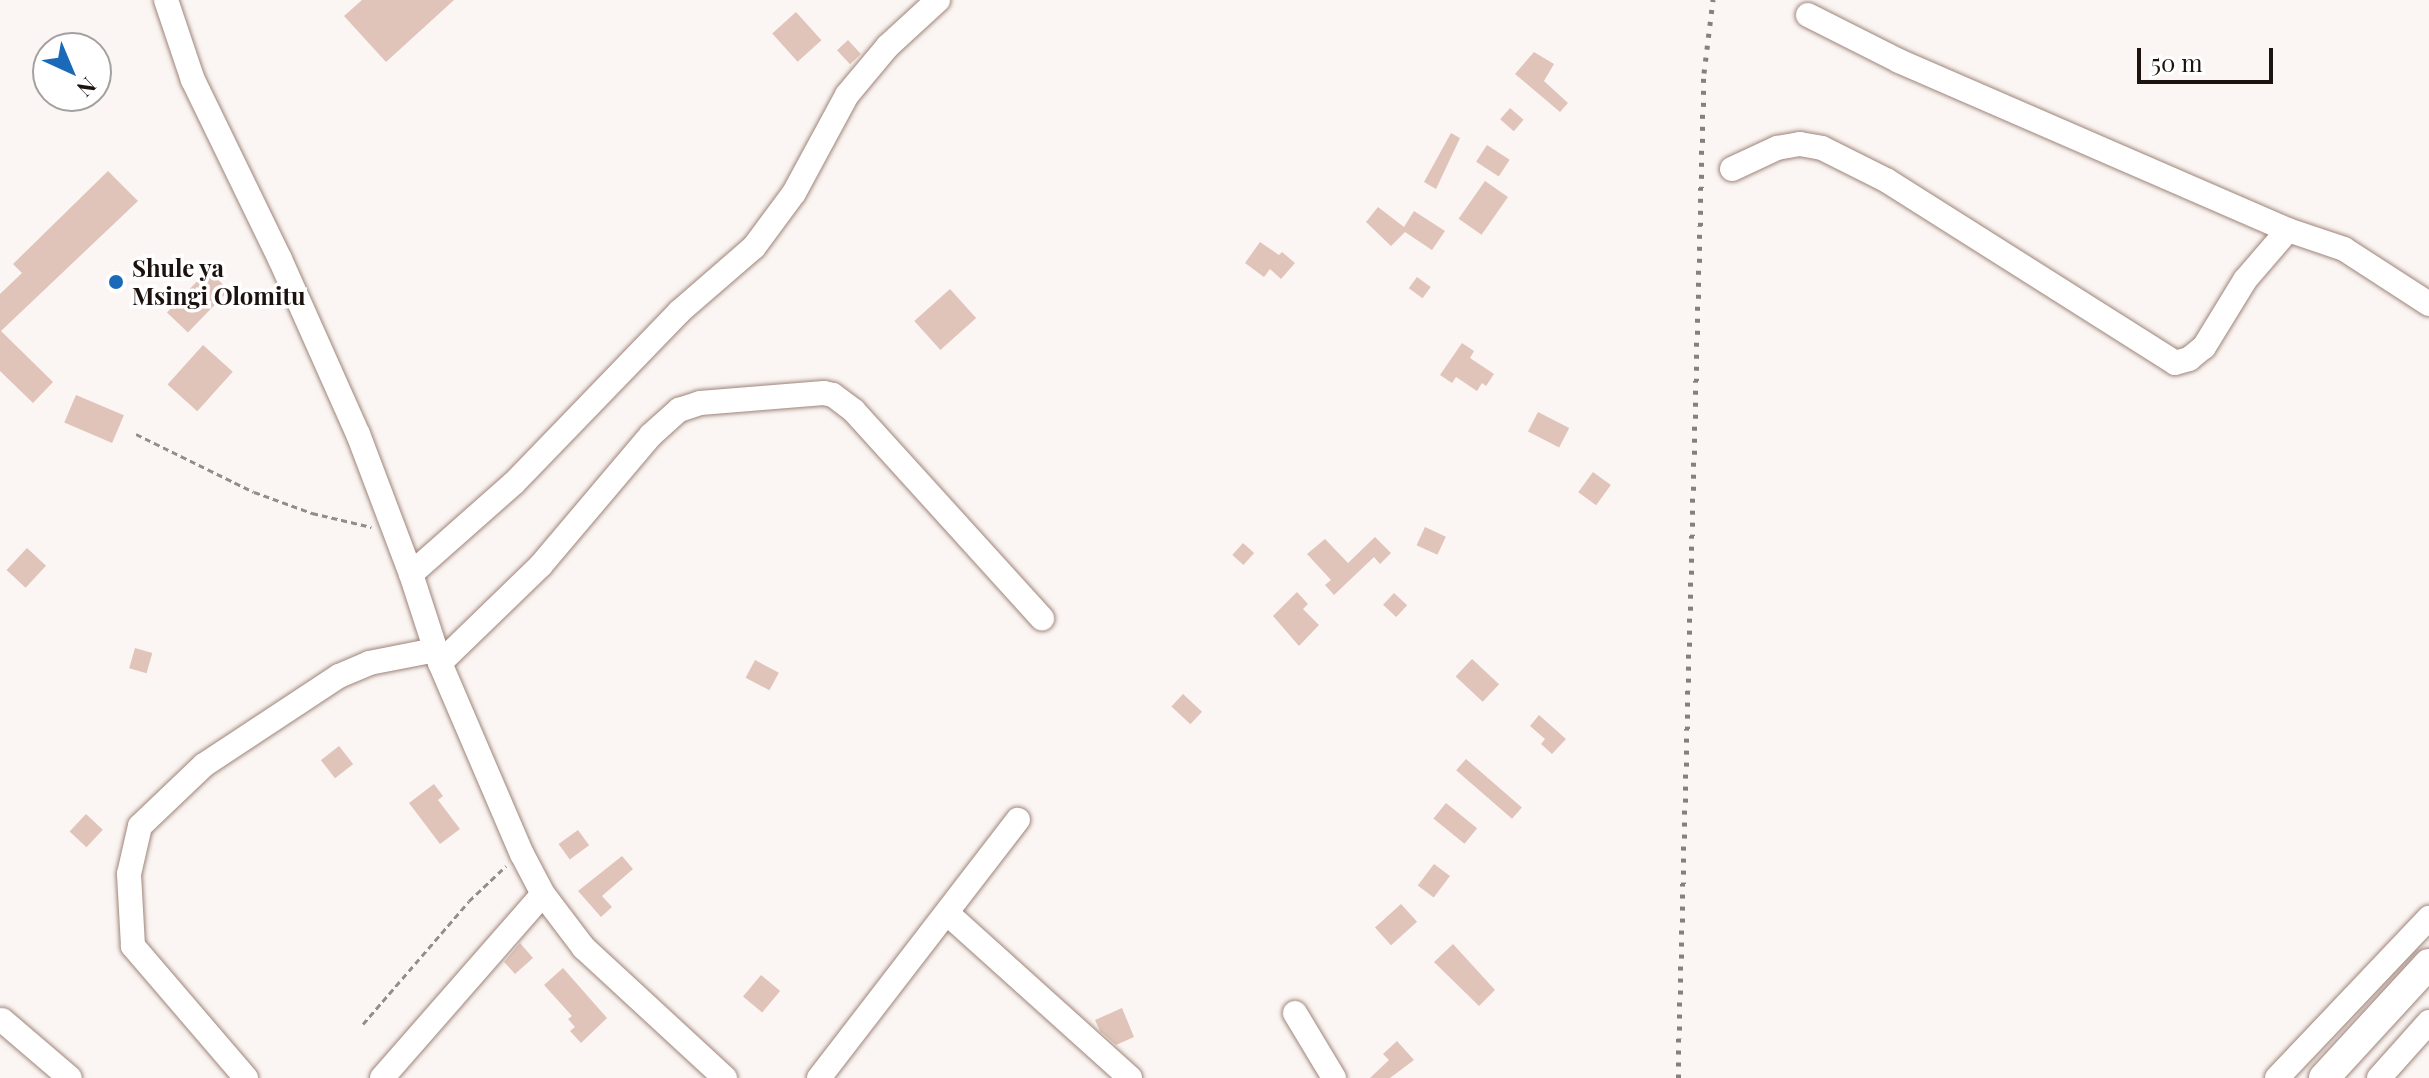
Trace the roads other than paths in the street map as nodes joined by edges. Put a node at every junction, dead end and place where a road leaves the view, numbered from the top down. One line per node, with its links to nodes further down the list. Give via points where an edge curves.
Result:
1 (166, 0): 7 (street, via 193,80 333,377)
2 (938, 0): 7 (street, via 854,86 794,193 754,247 679,312 514,483)
3 (1808, 15): 5 (street, via 1899,61)
4 (1732, 169): 5 (street, via 1777,148 1822,148 1886,180 2175,363 2204,347 2245,280)
5 (2288, 230): 6 (street, via 2344,249)
6 (2429, 304)
7 (411, 574): 9 (street)
8 (1042, 618): 9 (street, via 854,411 824,393 700,403 679,410 651,435 541,565)
9 (438, 657): 11 (street); 19 (street, via 369,663 339,676 204,765 140,826 129,874 133,946)
10 (1018, 820): 12 (street)
11 (543, 894): 20 (street); 21 (street, via 584,948)
12 (948, 914): 22 (street); 23 (street)
13 (2429, 918): 25 (street)
14 (2429, 964): 26 (main road)
15 (1295, 1013): 24 (street)
16 (2, 1020): 18 (street)
17 (2429, 1022): 27 (street)
18 (70, 1078)
19 (246, 1078)
20 (382, 1078)
21 (725, 1078)
22 (819, 1078)
23 (1130, 1078)
24 (1334, 1078)
25 (2277, 1078)
26 (2324, 1078)
27 (2379, 1078)

